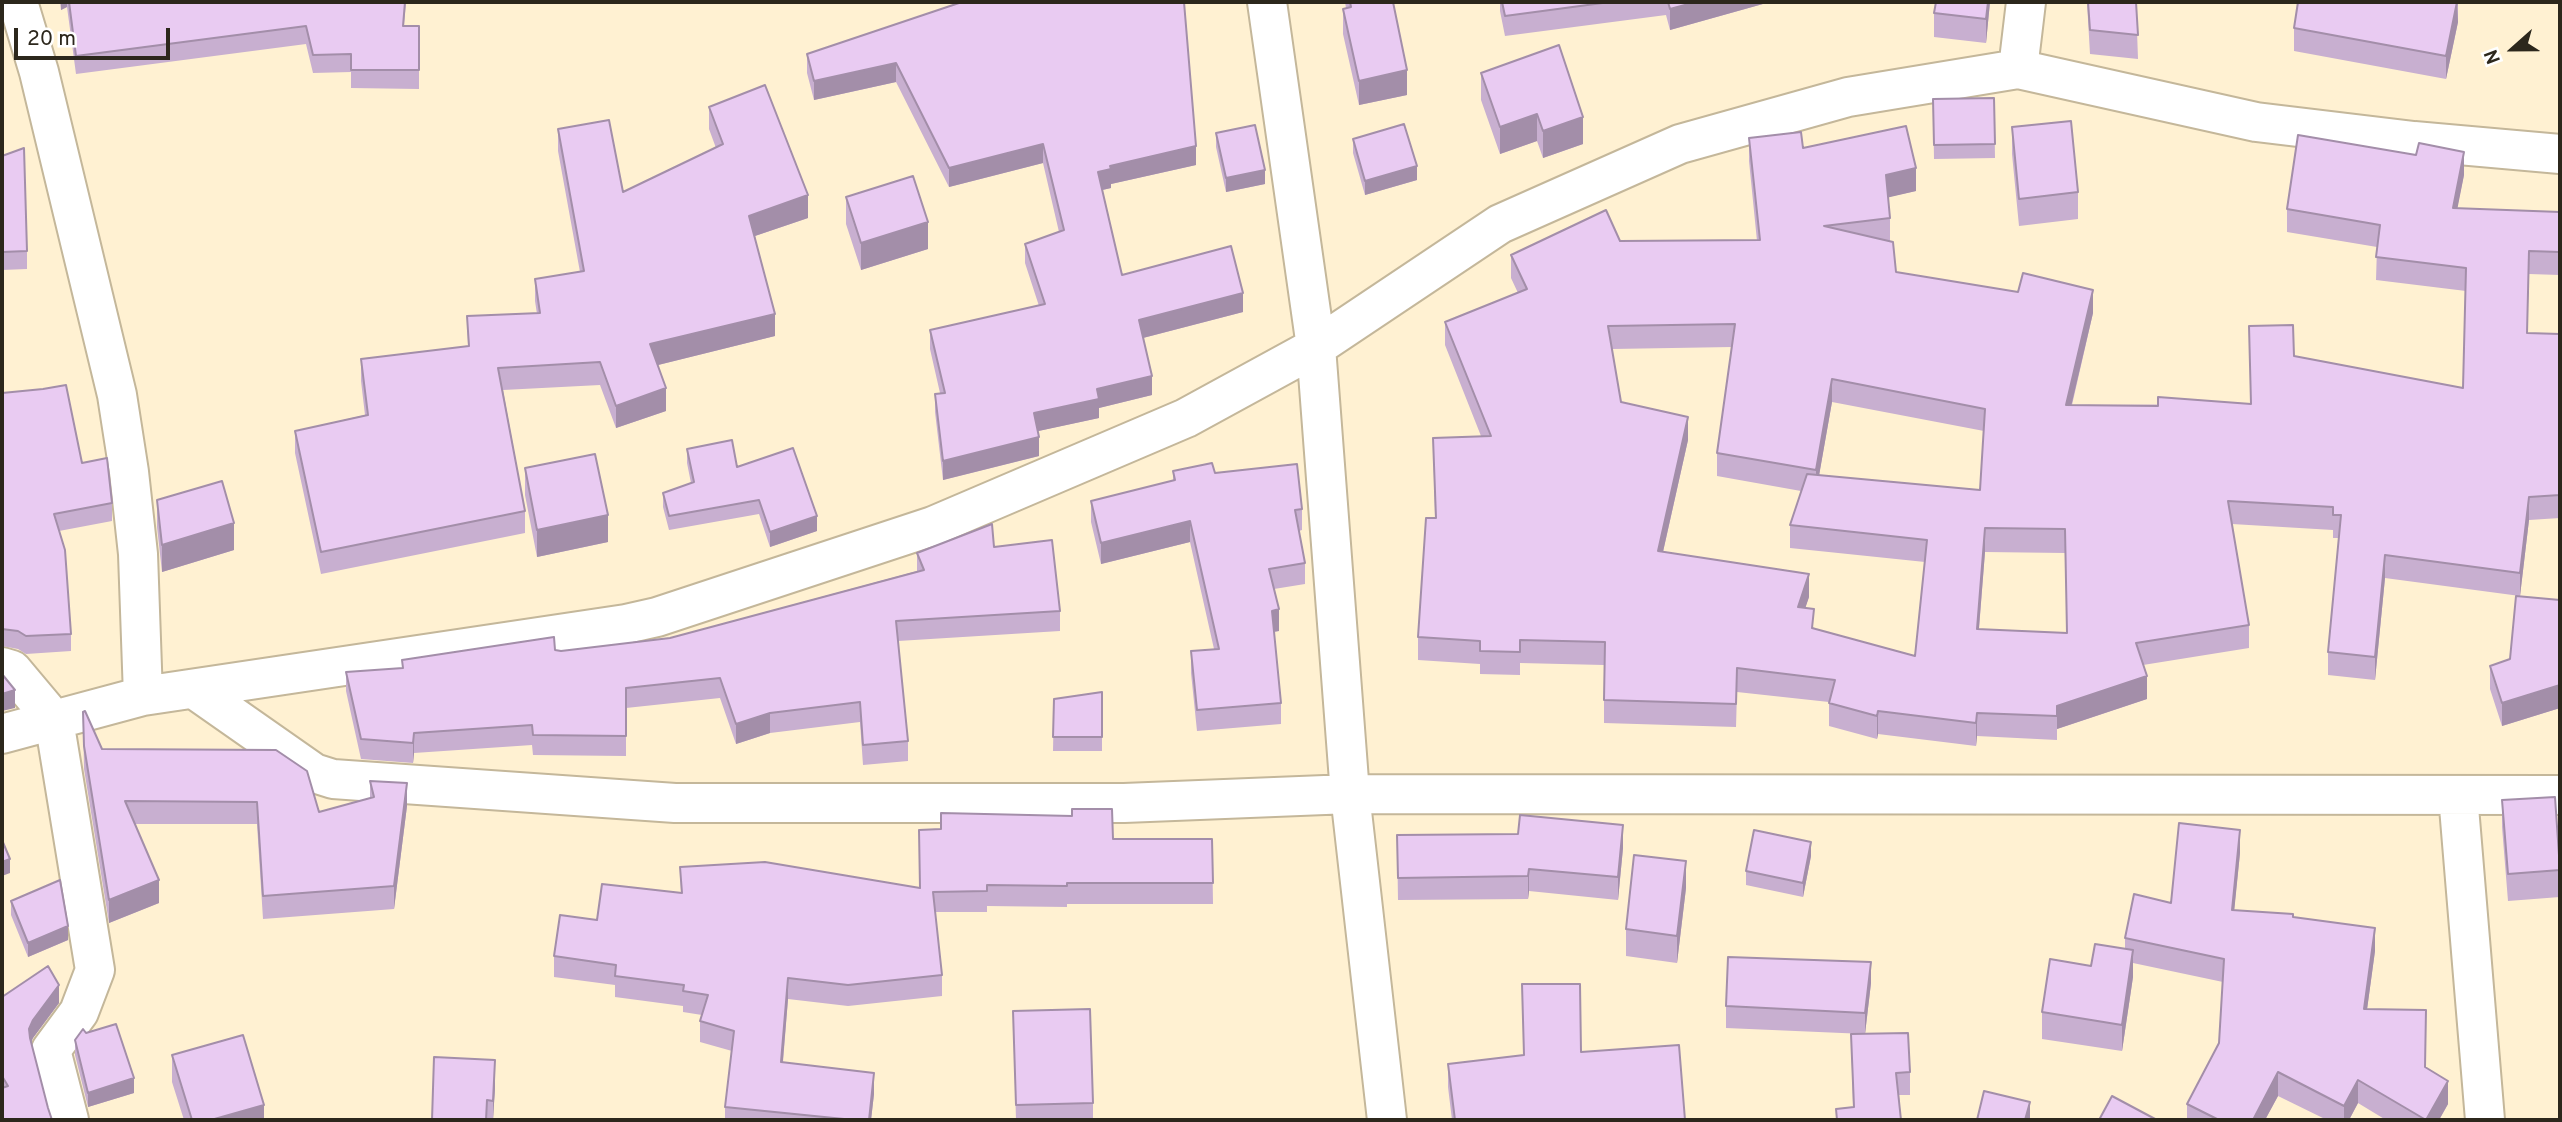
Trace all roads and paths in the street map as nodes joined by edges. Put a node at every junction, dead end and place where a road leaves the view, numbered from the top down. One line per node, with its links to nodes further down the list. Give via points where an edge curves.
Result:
1 (18, 2): 9 (street, via 117,395 138,554)
2 (1267, 2): 6 (street)
3 (2026, 2): 4 (street)
4 (2018, 69): 5 (street, via 2256,122); 6 (street, via 1848,97 1680,144 1500,224)
5 (2560, 154)
6 (1316, 347): 8 (street, via 1186,418 933,526 657,617); 12 (street)
7 (2, 667): 10 (street, via 12,670)
8 (194, 689): 9 (street); 12 (street, via 314,773 354,782 675,803 1124,803)
9 (143, 696): 10 (street)
10 (54, 720): 11 (street); 15 (street, via 95,970 79,1012 51,1050)
11 (2, 734)
12 (1350, 794): 13 (street); 16 (street)
13 (2458, 795): 14 (street); 17 (street)
14 (2560, 795)
15 (69, 1120)
16 (1387, 1120)
17 (2485, 1120)

